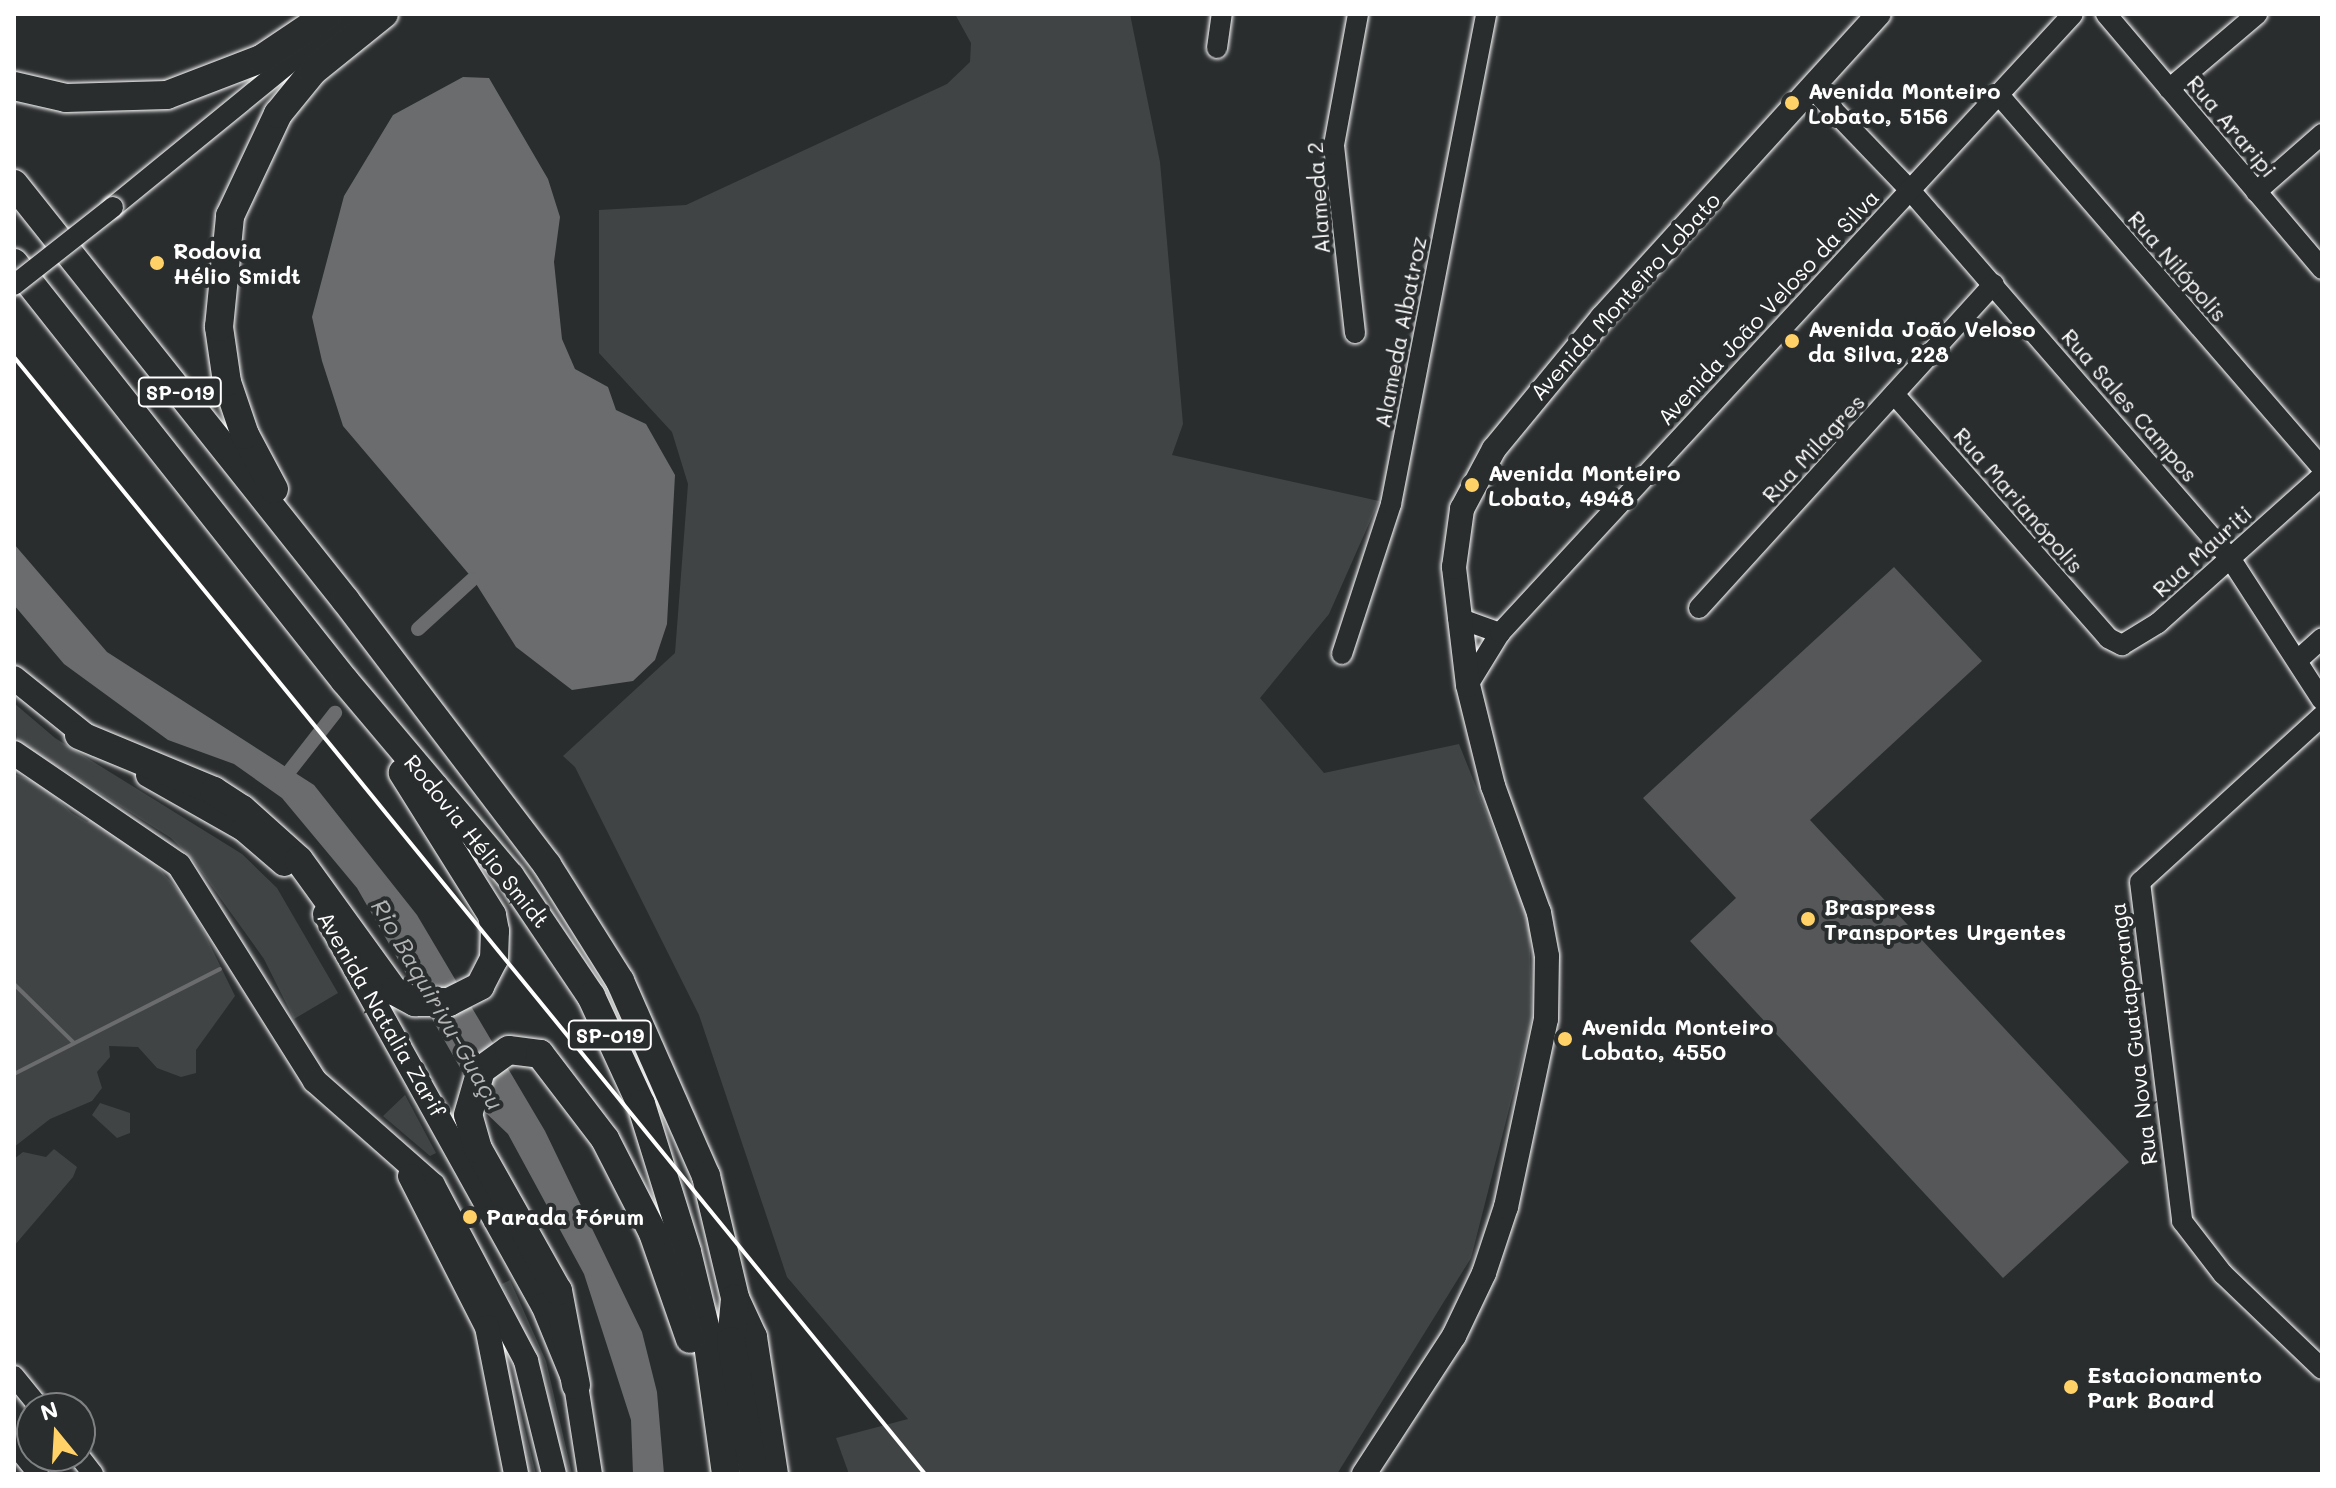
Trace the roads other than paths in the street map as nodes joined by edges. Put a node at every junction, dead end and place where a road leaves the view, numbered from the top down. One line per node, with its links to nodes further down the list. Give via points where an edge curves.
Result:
1 (328, 14): 14 (highway, via 261,59 167,95 79,99)
2 (350, 14): 13 (street)
3 (373, 14): 13 (street)
4 (384, 14): 31 (highway, via 313,71 278,114 250,163 220,271 225,368 245,435)
5 (1222, 14): 12 (street)
6 (1358, 14): 26 (street, Alameda 2, via 1334,145)
7 (1486, 14): 37 (street, Alameda Albatroz, via 1391,504)
8 (1879, 14): 15 (main road, Avenida Monteiro Lobato)
9 (2073, 14): 17 (street, Avenida João Veloso da Silva)
10 (2106, 14): 16 (street, Rua Araripi)
11 (2257, 14): 16 (street)
12 (1217, 48)
13 (302, 57): 25 (street, bridge)
14 (14, 86)
15 (1813, 89): 20 (street, Rua Sales Campos); 33 (main road, Avenida Monteiro Lobato, via 1602,318 1494,449 1472,485 1455,538)
16 (2169, 89): 21 (street, Rua Araripi)
17 (1999, 95): 20 (street, Avenida João Veloso da Silva); 28 (street, Rua Nilópolis)
18 (2322, 134): 21 (street)
19 (14, 184): 31 (highway, Rodovia Hélio Smidt / SP-019)
20 (1909, 189): 24 (street, Rua Sales Campos); 34 (street, Avenida João Veloso da Silva)
21 (2256, 192): 23 (street, Rua Araripi)
22 (14, 263): 40 (highway, Rodovia Hélio Smidt / SP-019)
23 (2322, 269)
24 (1994, 284): 27 (street, Rua Milagres); 30 (street, Rua Sales Campos)
25 (14, 285)
26 (1355, 333)
27 (1894, 394): 32 (street, Rua Milagres); 35 (street, Rua Marianópolis)
28 (2322, 468)
29 (2322, 476): 30 (street, Rua Mauriti)
30 (2230, 558): 35 (street, Rua Mauriti, via 2131,643); 38 (street, Rua Sales Campos)
31 (346, 601): 47 (highway, Rodovia Hélio Smidt / SP-019, via 547,865 620,981 706,1176)
32 (1699, 608)
33 (1458, 618): 34 (street); 41 (main road, Avenida Monteiro Lobato)
34 (1500, 633): 41 (street)
35 (2108, 638)
36 (2322, 638): 38 (street)
37 (1342, 654)
38 (2299, 659): 42 (street, Rua Sales Campos)
39 (14, 678): 44 (main road, Avenida Natalia Zarif)
40 (345, 681): 44 (highway, via 492,915 496,947 480,986 432,1005 394,991 299,860 268,830 214,791); 53 (highway, Rodovia Hélio Smidt / SP-019, via 553,933 608,1030 641,1104 687,1252 706,1330)
41 (1468, 685): 60 (main road, Avenida Monteiro Lobato, via 1493,786 1539,913 1547,956 1546,1019 1506,1207 1484,1273 1454,1336)
42 (2322, 700)
43 (2322, 716): 48 (street, Rua Nova Guataporanga, via 2140,882 2182,1221 2196,1245)
44 (79, 735): 50 (main road, Avenida Natalia Zarif, via 243,829 288,868 321,907 529,1278)
45 (14, 753): 46 (main road, via 179,865 213,910 294,1054)
46 (387, 1145): 55 (main road, via 412,1178 487,1327); 56 (main road, via 433,1185 502,1307 536,1391)
47 (735, 1298): 58 (highway, Rodovia Hélio Smidt / SP-019, via 731,1341); 59 (highway, Rodovia Hélio Smidt / SP-019, via 753,1337)
48 (2322, 1369)
49 (14, 1376): 51 (street)
50 (576, 1385): 53 (highway, via 558,1291 478,1149 468,1115 481,1070 509,1050 528,1049 549,1064 579,1101 628,1182 675,1288); 57 (main road, Avenida Natalia Zarif)
51 (27, 1392)
52 (14, 1444): 54 (street)
53 (725, 1468)
54 (38, 1474)
55 (516, 1474)
56 (554, 1474)
57 (590, 1474)
58 (754, 1474)
59 (774, 1474)
60 (1364, 1474)

